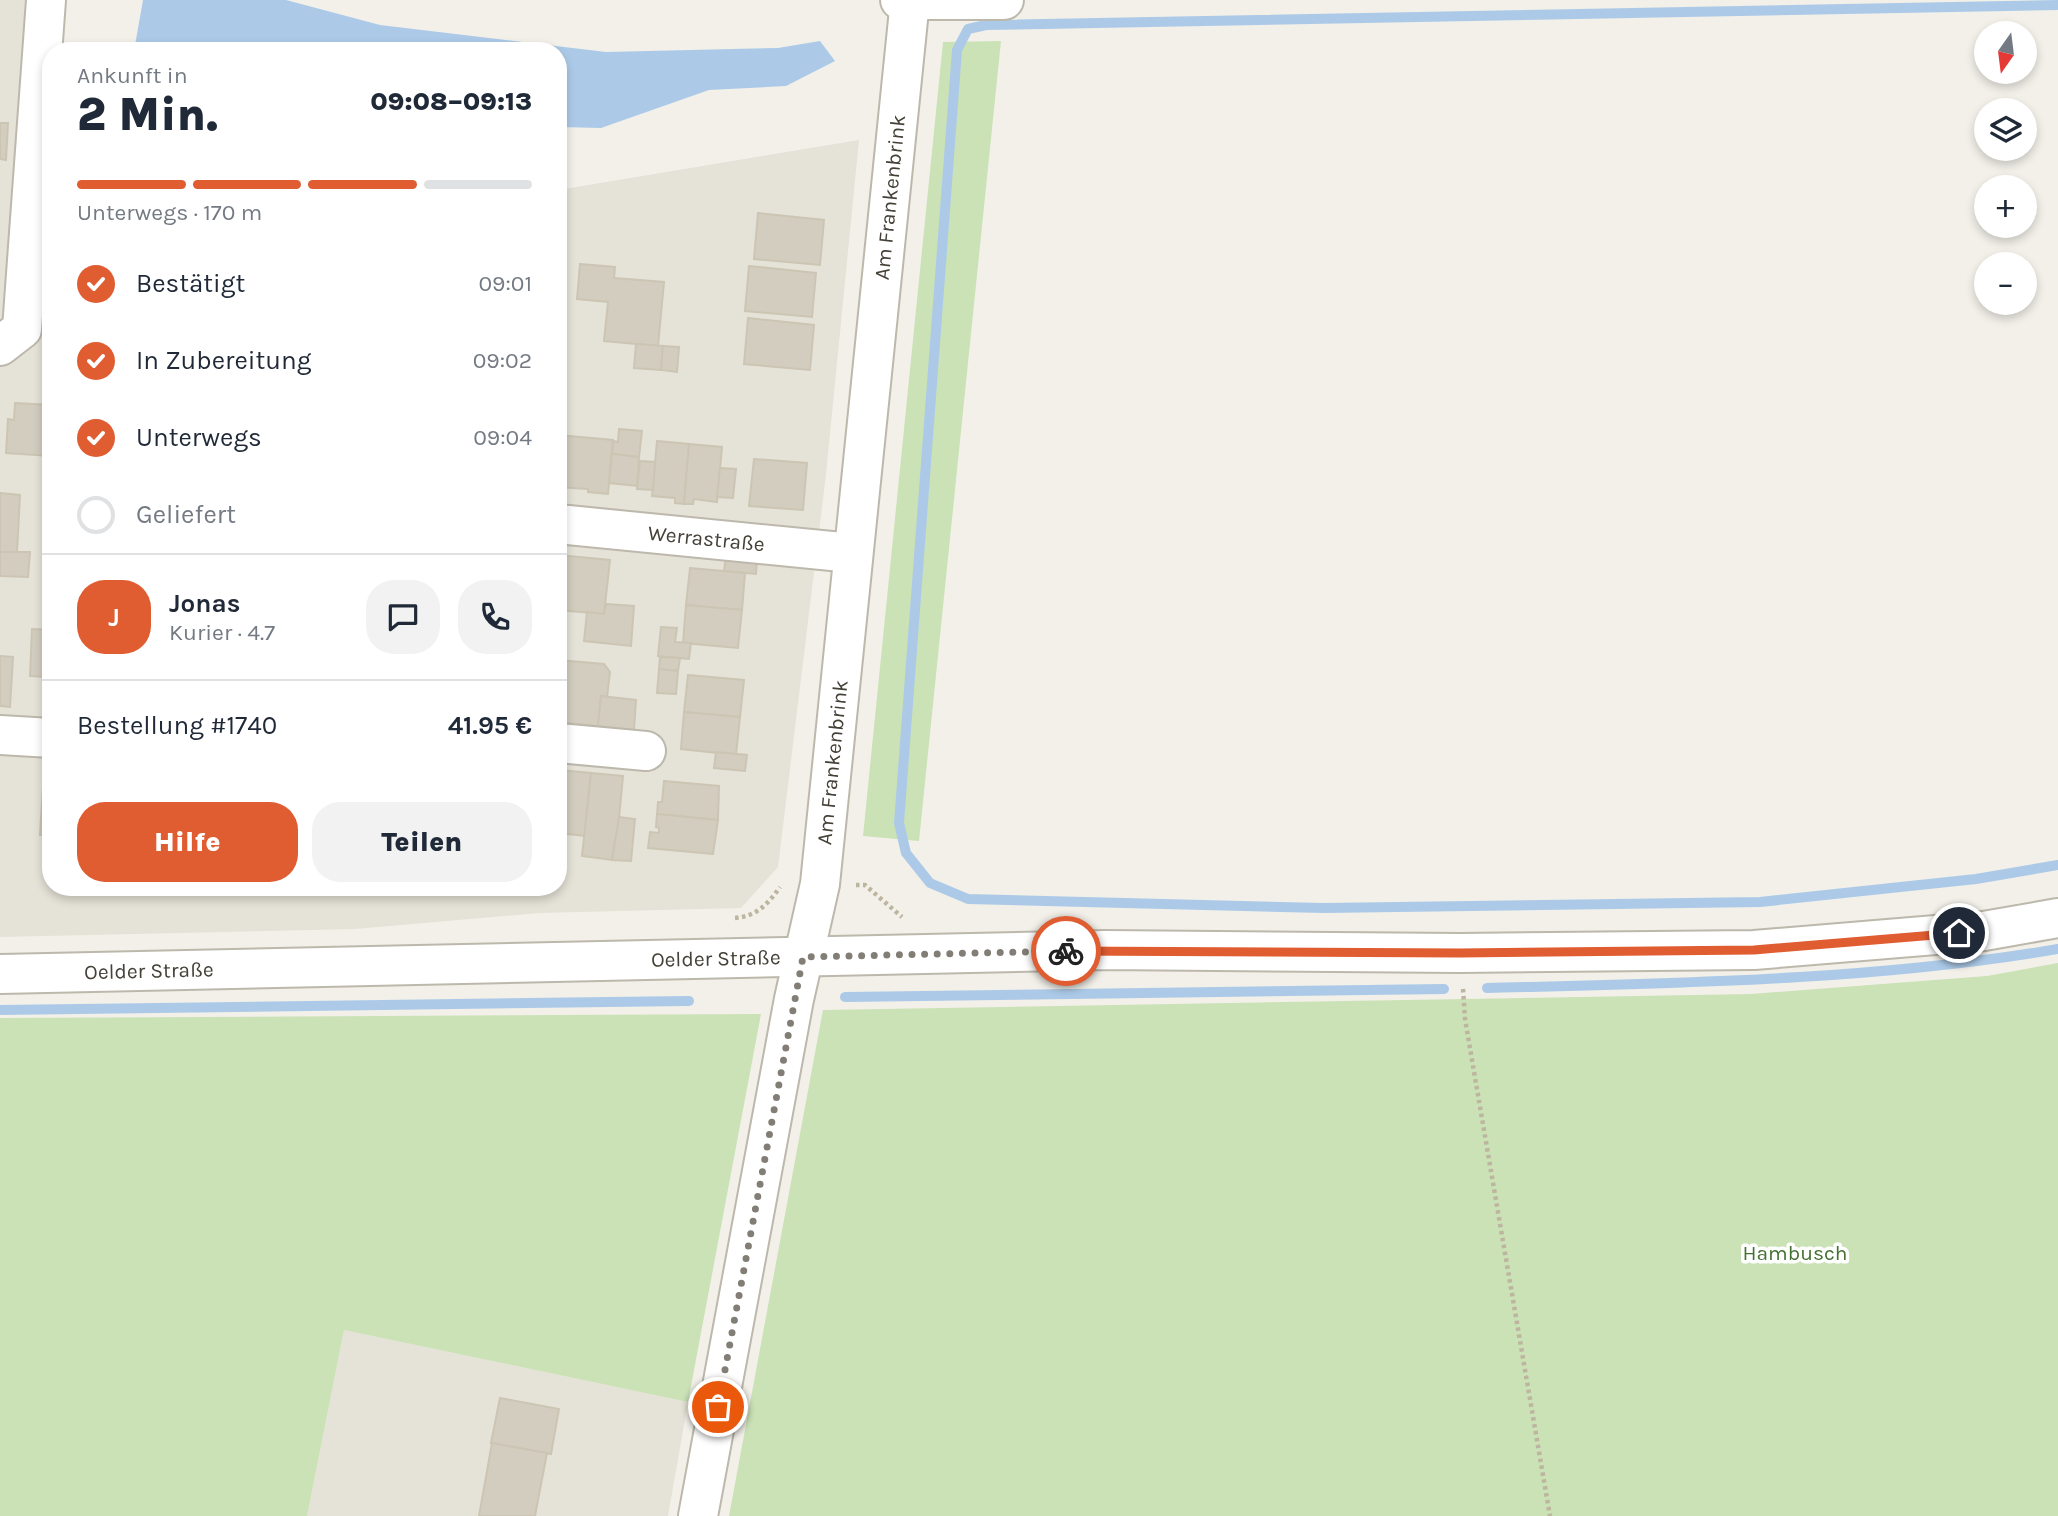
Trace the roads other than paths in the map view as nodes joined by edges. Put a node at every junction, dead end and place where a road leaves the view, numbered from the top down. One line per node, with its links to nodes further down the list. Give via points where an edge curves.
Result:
1 (46, 0): 4 (street)
2 (1004, 0): 3 (street)
3 (907, 1): 8 (street, Am Frankenbrink)
4 (43, 42)
5 (42, 55): 6 (street, via 22,329)
6 (0, 346)
7 (567, 525): 8 (street, Werrastraße)
8 (852, 553): 14 (street, Am Frankenbrink, via 820,884)
9 (0, 735): 10 (street)
10 (42, 737)
11 (567, 744): 12 (street)
12 (646, 751)
13 (2058, 918): 14 (street, Oelder Straße, via 1984,931 1754,950 1105,950)
14 (803, 957): 15 (street, Oelder Straße); 16 (street, Am Frankenbrink)
15 (0, 974)
16 (698, 1516)

